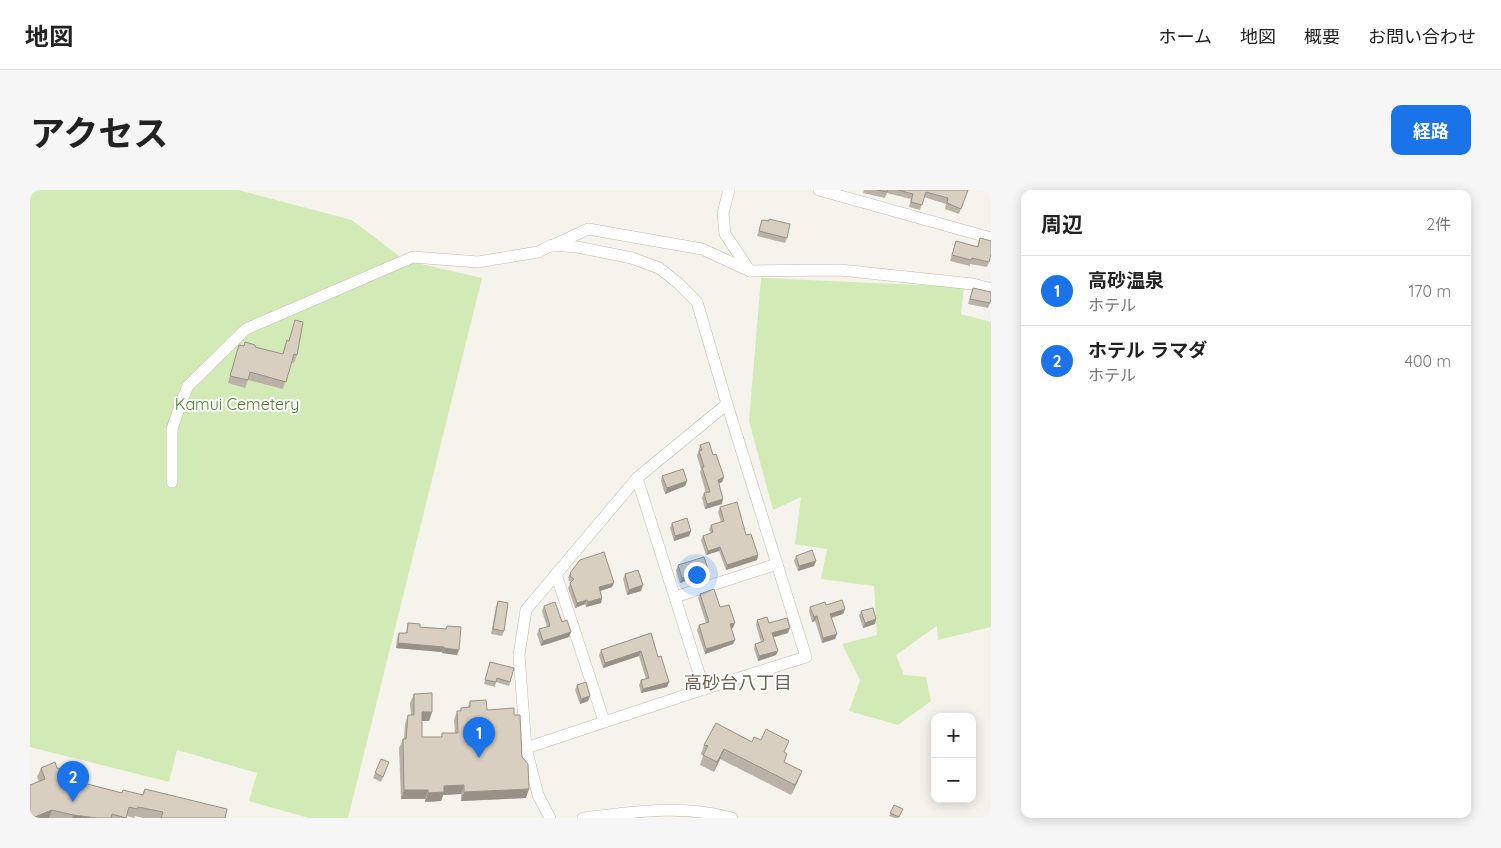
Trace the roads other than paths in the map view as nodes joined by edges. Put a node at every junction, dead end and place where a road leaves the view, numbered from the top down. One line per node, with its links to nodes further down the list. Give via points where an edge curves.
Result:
1 (729, 190): 5 (street, via 723,212 725,234)
2 (819, 190): 3 (street)
3 (991, 238)
4 (552, 245): 5 (street, via 588,229 702,249); 7 (street, via 632,258 659,268 678,283 697,302); 9 (street, via 538,252 478,262 413,257 246,329 188,386 172,429)
5 (750, 271): 6 (street, via 840,270 973,284)
6 (991, 289)
7 (727, 404): 8 (street); 10 (street)
8 (638, 478): 11 (street); 12 (street)
9 (172, 482)
10 (776, 564): 12 (street); 13 (street, via 806,657)
11 (556, 574): 14 (street); 15 (street, via 526,610 519,655)
12 (674, 596): 13 (street)
13 (704, 689): 14 (street)
14 (604, 722): 15 (street)
15 (526, 748): 16 (street, via 538,796)
16 (550, 818)
17 (583, 818): 18 (street)
18 (588, 818): 19 (street, via 676,809)
19 (732, 818)

